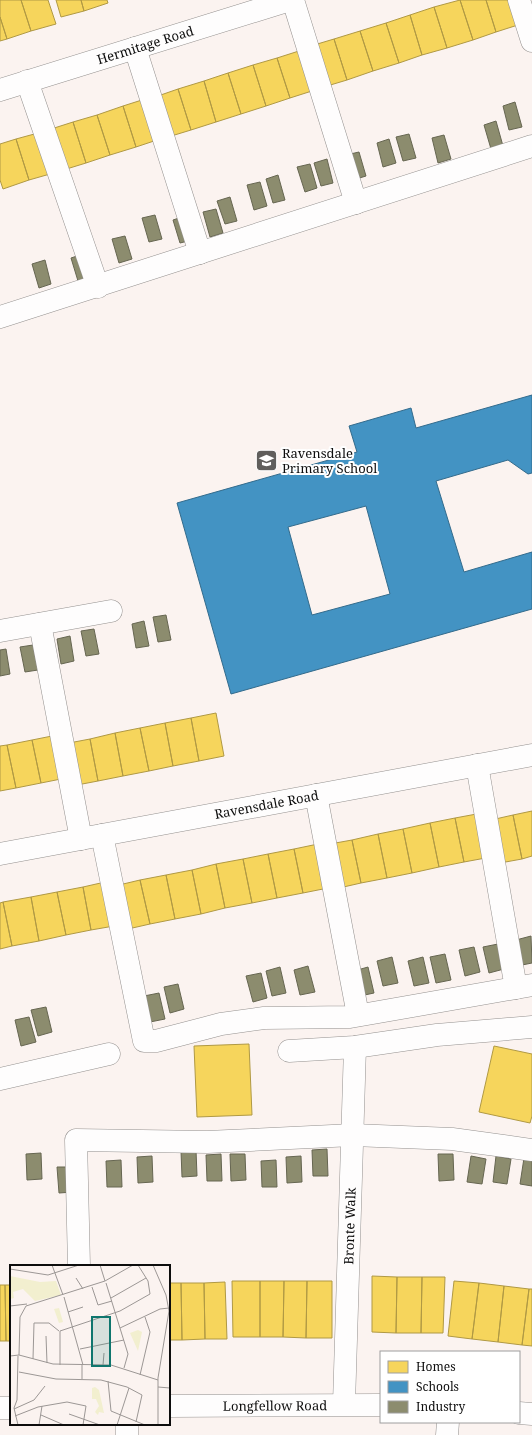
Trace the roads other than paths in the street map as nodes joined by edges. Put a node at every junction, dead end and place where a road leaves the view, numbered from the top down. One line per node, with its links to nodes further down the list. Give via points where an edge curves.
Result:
1 (518, 0): 3 (street)
2 (284, 1): 4 (street, Hermitage Road); 8 (street)
3 (532, 41)
4 (135, 48): 5 (street, Hermitage Road); 9 (street)
5 (27, 81): 6 (street, Hermitage Road); 10 (street)
6 (0, 90)
7 (532, 146): 8 (street)
8 (356, 203): 9 (street)
9 (200, 254): 10 (street)
10 (98, 287): 11 (street)
11 (0, 317)
12 (112, 611): 13 (street)
13 (40, 624): 14 (street); 19 (street)
14 (0, 631)
15 (532, 755): 16 (street, Ravensdale Road)
16 (477, 765): 17 (street, Ravensdale Road); 21 (street)
17 (316, 795): 18 (street, Ravensdale Road); 22 (street)
18 (102, 835): 19 (street, Ravensdale Road); 22 (street, via 144,1041 156,1041 221,1024 264,1018)
19 (81, 839): 20 (street, Ravensdale Road)
20 (0, 854)
21 (524, 986): 22 (street)
22 (358, 1016)
23 (532, 1027): 24 (street, via 437,1034)
24 (355, 1047): 25 (street); 28 (street, Bronte Walk)
25 (289, 1051)
26 (109, 1054): 27 (street)
27 (0, 1079)
28 (353, 1135): 29 (street, via 452,1138); 30 (street, via 207,1142 76,1140); 31 (street, Bronte Walk)
29 (532, 1150)
30 (79, 1265)
31 (344, 1404): 32 (street, Longfellow Road); 33 (street, Longfellow Road)
32 (380, 1405)
33 (170, 1406)
34 (520, 1413): 35 (street)
35 (532, 1414)
36 (448, 1423): 37 (street)
37 (447, 1435)

